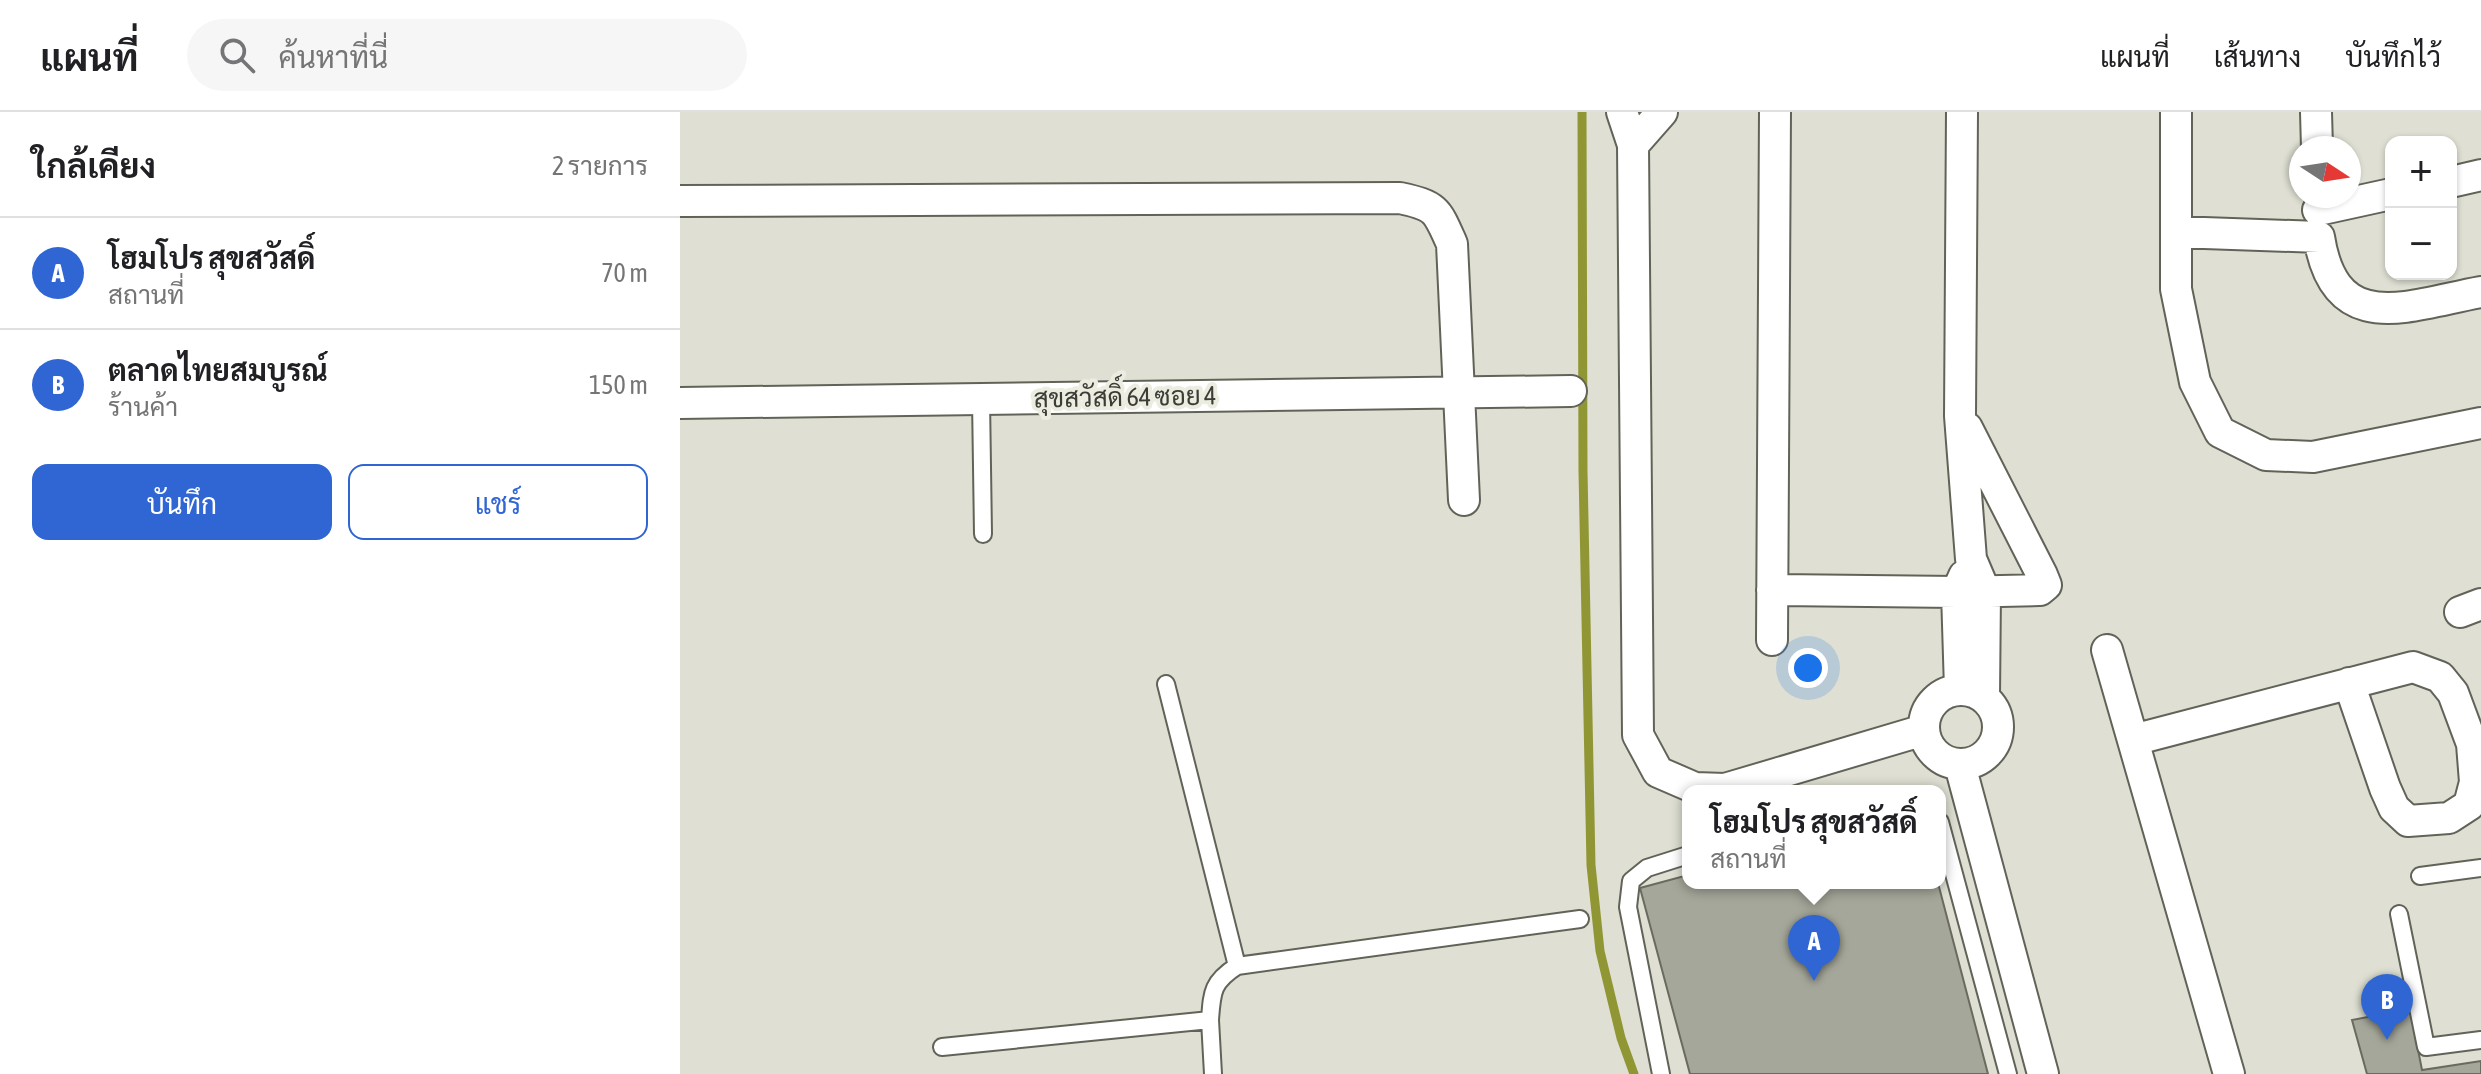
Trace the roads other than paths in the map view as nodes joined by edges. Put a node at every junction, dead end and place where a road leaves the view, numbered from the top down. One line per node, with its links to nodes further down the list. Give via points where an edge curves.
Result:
1 (1622, 112): 8 (street)
2 (1662, 112): 8 (street)
3 (1775, 112): 24 (street)
4 (1962, 112): 20 (street)
5 (2176, 112): 14 (street)
6 (2316, 112): 7 (street)
7 (2317, 136)
8 (1633, 145): 34 (street, via 1638,735 1658,772)
9 (2481, 175): 10 (street)
10 (2457, 181)
11 (2385, 196): 13 (street)
12 (680, 201): 17 (street, via 1421,202 1438,212 1452,244)
13 (2318, 214): 14 (street); 15 (street, via 2322,255 2340,292 2357,303 2383,310)
14 (2176, 232): 21 (street, via 2176,289 2195,382 2220,432 2266,455 2313,457)
15 (2481, 292)
16 (1571, 391): 17 (street, สุขสวัสดิ์ 64 ซอย 4)
17 (1460, 392): 18 (street, สุขสวัสดิ์ 64 ซอย 4); 22 (street)
18 (981, 399): 19 (street, สุขสวัสดิ์ 64 ซอย 4); 23 (lane)
19 (680, 403)
20 (1960, 416): 25 (street); 25 (street, via 2046,585 2040,590)
21 (2481, 423)
22 (1464, 500)
23 (983, 534)
24 (1772, 590): 25 (street); 26 (street)
25 (1971, 592): 30 (street)
26 (1772, 640)
27 (2107, 650): 32 (street)
28 (2349, 683): 28 (street, via 2413,667 2440,677 2453,693 2472,744 2475,782 2469,805 2449,818 2408,821 2394,808); 32 (street)
29 (1166, 684): 42 (lane)
30 (1972, 693): 31 (street, via 1939,696 1925,717); 33 (street, via 1993,706 1998,733 1985,756)
31 (1924, 730): 33 (street, via 1937,756); 35 (street)
32 (2133, 740): 50 (street)
33 (1960, 765): 49 (street)
34 (1688, 785)
35 (1738, 785)
36 (1946, 844): 48 (lane)
37 (1682, 857): 47 (lane, via 1647,868 1631,881 1628,907)
38 (2481, 868): 39 (lane)
39 (2420, 876)
40 (2399, 914): 44 (lane, via 2426,1047)
41 (1580, 919): 42 (lane)
42 (1237, 966): 43 (lane, via 1215,985)
43 (1210, 1020): 45 (lane); 46 (lane)
44 (2481, 1040)
45 (942, 1047)
46 (1213, 1074)
47 (1661, 1074)
48 (2008, 1074)
49 (2043, 1074)
50 (2229, 1074)

